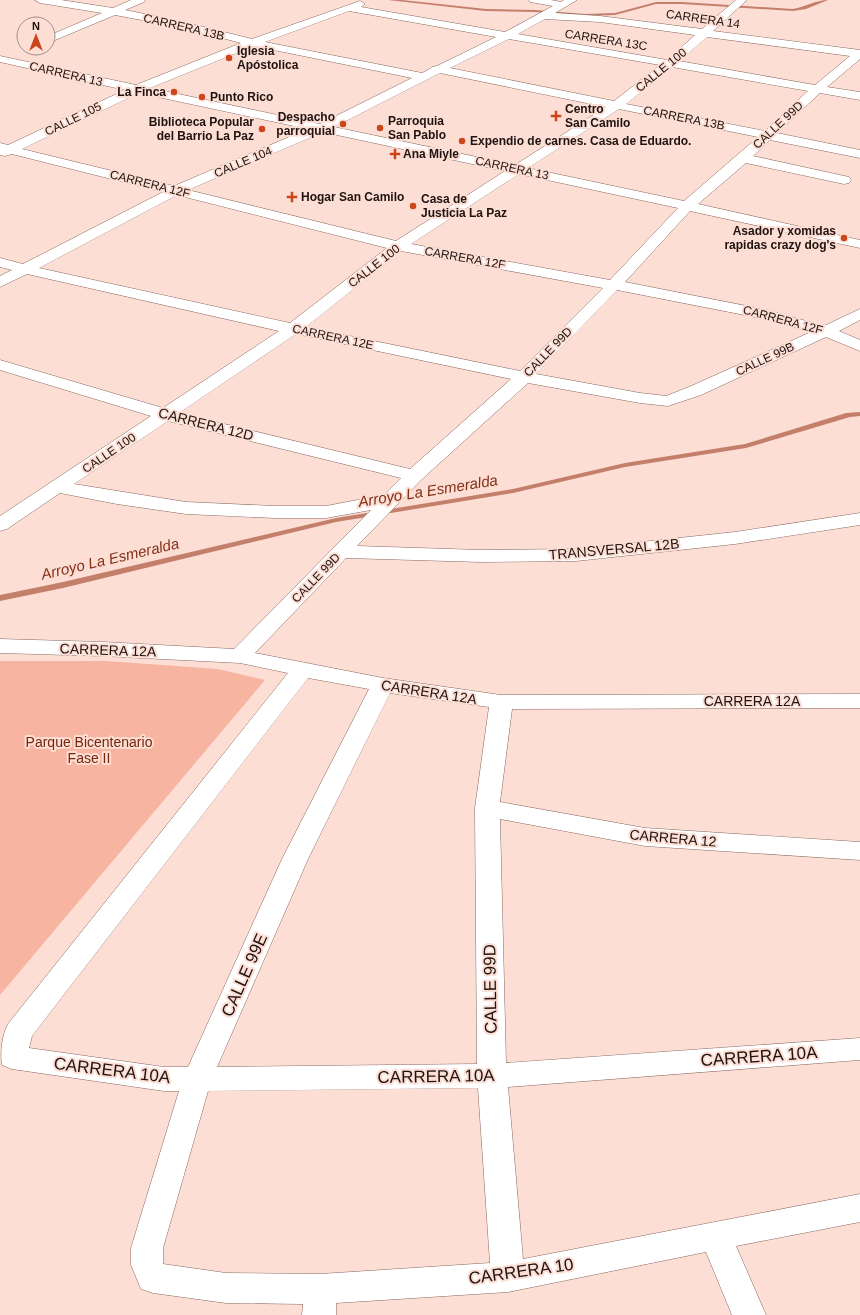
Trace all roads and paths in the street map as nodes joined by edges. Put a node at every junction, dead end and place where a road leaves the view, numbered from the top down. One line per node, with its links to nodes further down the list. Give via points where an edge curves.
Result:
1 (40, 0): 8 (street, CARRERA 13B)
2 (140, 0): 8 (street)
3 (369, 0): 7 (street, CALLE 105)
4 (534, 0): 9 (street, CARRERA 14)
5 (572, 0): 9 (street, CALLE 104)
6 (737, 5): 10 (street, CALLE 100)
7 (347, 8): 12 (street, CARRERA 13C); 13 (street, CALLE 105)
8 (113, 11): 11 (street); 13 (street, CARRERA 13B)
9 (551, 12): 10 (street, CARRERA 14); 12 (street, CALLE 104)
10 (705, 32): 15 (street, CARRERA 14); 17 (street, CALLE 100)
11 (56, 36)
12 (506, 36): 17 (street, CARRERA 13C); 18 (street, CALLE 104)
13 (251, 42): 19 (street, CARRERA 13B); 20 (street, CALLE 105)
14 (16, 54): 16 (street)
15 (860, 54): 21 (street, CALLE 99D)
16 (1, 60): 20 (street, CARRERA 13)
17 (670, 64): 21 (street, CARRERA 13C); 23 (street, CALLE 100)
18 (436, 69): 19 (street, CALLE 104); 23 (street, CARRERA 13B)
19 (423, 77): 24 (street, CALLE 104)
20 (134, 89): 24 (street, CARRERA 13); 26 (street, CALLE 105)
21 (816, 90): 22 (street, CARRERA 13C); 25 (street, CALLE 99D)
22 (860, 96)
23 (617, 105): 25 (street, CARRERA 13B); 29 (street, CALLE 100)
24 (320, 128): 29 (street, CARRERA 13); 31 (street, CALLE 104)
25 (767, 135): 27 (street, CARRERA 13B); 28 (street, CALLE 99D)
26 (3, 150): 31 (street, CARRERA 12F)
27 (860, 154)
28 (743, 158): 30 (street); 32 (street, CALLE 99D)
29 (518, 170): 32 (street, CARRERA 13); 34 (street, CALLE 100)
30 (844, 180)
31 (176, 190): 34 (street, CARRERA 12F); 36 (street, CALLE 104)
32 (688, 205): 33 (street, CARRERA 13); 38 (street, CALLE 99D)
33 (860, 244)
34 (398, 246): 38 (street, CARRERA 12F); 40 (street, CALLE 100)
35 (0, 262): 36 (street, CARRERA 12E)
36 (25, 269): 37 (street, CALLE 104); 40 (street, CARRERA 12E)
37 (0, 282)
38 (614, 285): 41 (street, CARRERA 12F, via 735,308); 44 (street, CALLE 99D)
39 (860, 314): 41 (street, CALLE 99B)
40 (293, 329): 44 (street, CARRERA 12E); 46 (street, CALLE 100)
41 (826, 331): 42 (street, CARRERA 12F); 45 (street, CALLE 99B)
42 (860, 346)
43 (0, 365): 46 (street, CARRERA 12D)
44 (524, 377): 45 (street, CARRERA 12E); 47 (street, CALLE 99D)
45 (668, 401)
46 (166, 414): 47 (street, CARRERA 12D); 48 (street, CALLE 100)
47 (414, 476): 49 (street, CALLE 99D)
48 (58, 487): 49 (street, via 186,508 326,512); 51 (street, CALLE 100)
49 (389, 503): 52 (street, CALLE 99D)
50 (860, 519): 52 (street, TRANSVERSAL 12B, via 735,538 576,555 481,556)
51 (0, 525)
52 (342, 552): 54 (street, CALLE 99D)
53 (0, 646): 54 (street, CARRERA 12A)
54 (240, 656): 55 (street, CARRERA 12A)
55 (302, 670): 56 (street, CARRERA 12A); 63 (street, CARRERA 10A, via 18,1032 12,1057 164,1079)
56 (384, 685): 58 (street, CARRERA 12A); 63 (street, CALLE 99E, via 295,859)
57 (860, 701): 58 (street, CARRERA 12A)
58 (501, 702): 59 (street, CALLE 99D)
59 (487, 808): 60 (street, CARRERA 12, via 645,837); 62 (street, CALLE 99D)
60 (860, 851)
61 (860, 1049): 62 (street, CARRERA 10A)
62 (492, 1076): 63 (street, CARRERA 10A); 66 (street, CALLE 99D)
63 (197, 1079): 67 (street, CALLE 99E, via 147,1248 147,1265)
64 (860, 1208): 65 (street, CARRERA 10)
65 (716, 1237): 66 (street, CARRERA 10); 69 (street)
66 (508, 1277): 68 (street, CARRERA 10)
67 (153, 1278): 68 (street, CARRERA 10)
68 (319, 1302)
69 (749, 1315)

